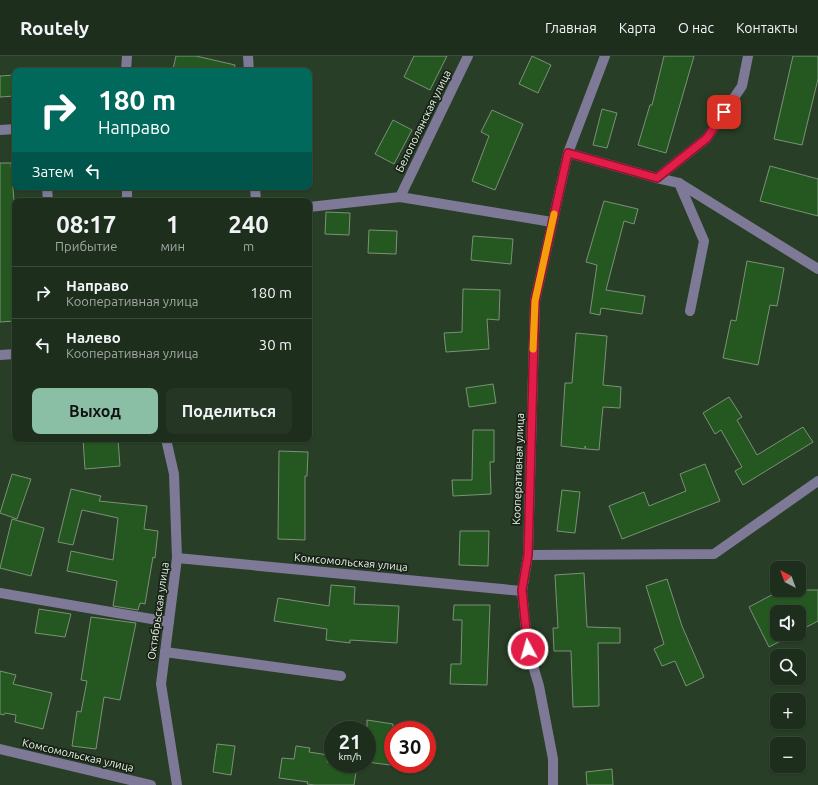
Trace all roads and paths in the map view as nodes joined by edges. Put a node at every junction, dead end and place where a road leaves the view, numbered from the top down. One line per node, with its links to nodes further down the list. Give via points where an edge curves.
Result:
1 (127, 56): 6 (street)
2 (248, 56): 7 (street)
3 (468, 56): 13 (street, Белополянская улица)
4 (605, 56): 10 (street, Кооперативная улица)
5 (748, 56): 11 (street, via 742,86 707,138)
6 (126, 68)
7 (249, 68)
8 (12, 129): 9 (street)
9 (0, 130)
10 (568, 153): 11 (street); 15 (street, Кооперативная улица)
11 (657, 178): 12 (street)
12 (679, 182): 16 (street); 17 (street, via 704,240)
13 (400, 197): 14 (street); 15 (street)
14 (312, 207)
15 (552, 222): 22 (street, Кооперативная улица, via 535,301)
16 (818, 269)
17 (690, 311)
18 (12, 354): 19 (street)
19 (0, 355)
20 (167, 442): 23 (street, Октябрьская улица, via 174,474)
21 (818, 481): 22 (street, via 714,554)
22 (528, 555): 24 (street, Кооперативная улица)
23 (178, 558): 24 (street, Комсомольская улица); 26 (street, Октябрьская улица)
24 (522, 590): 32 (street, Кооперативная улица, via 528,649 539,686 552,759)
25 (0, 593): 26 (street)
26 (169, 622): 27 (street, Октябрьская улица)
27 (165, 652): 28 (street); 31 (street, Октябрьская улица, via 161,684)
28 (341, 676)
29 (0, 749): 30 (street, Комсомольская улица)
30 (151, 785)
31 (177, 785)
32 (553, 785)

